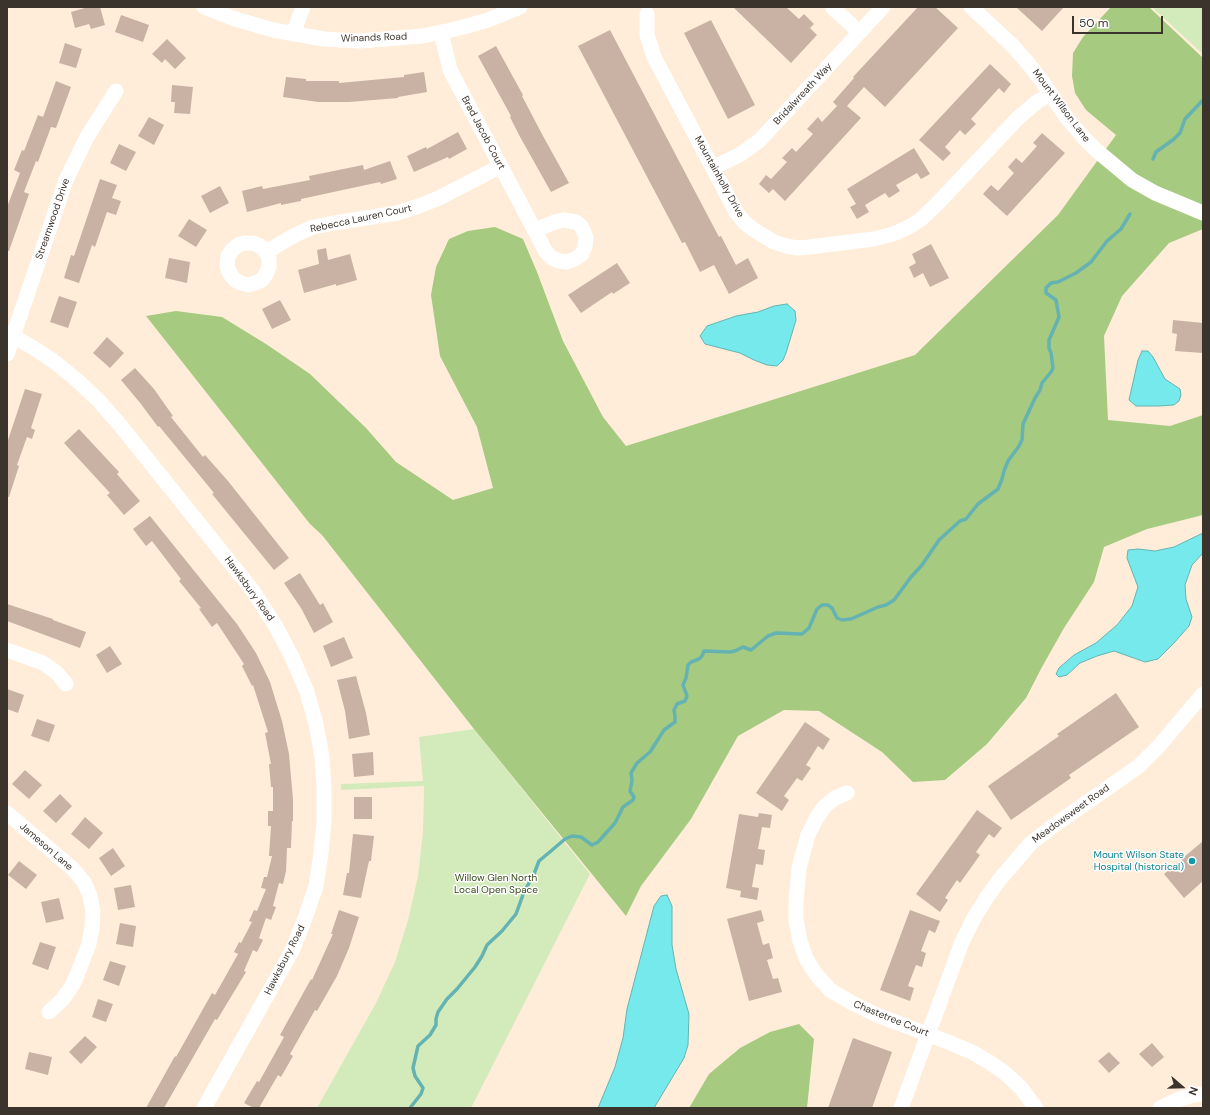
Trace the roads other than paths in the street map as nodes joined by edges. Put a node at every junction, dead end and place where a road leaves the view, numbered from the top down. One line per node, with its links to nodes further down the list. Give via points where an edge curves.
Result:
1 (204, 7): 10 (street, Winands Road, via 255,25)
2 (303, 7): 10 (street)
3 (520, 7): 8 (street, Winands Road, via 488,20)
4 (832, 7): 9 (street)
5 (883, 7): 9 (street, Bridalwreath Way)
6 (971, 7): 12 (street, Mount Wilson Lane, via 1012,45)
7 (647, 14): 14 (street, Mountainholly Drive, via 647,35 654,57)
8 (441, 32): 10 (street, Winands Road, via 423,36 359,41); 13 (street, Brad Jacob Court, via 450,70)
9 (859, 32): 14 (street, Bridalwreath Way, via 759,141)
10 (293, 34)
11 (116, 91): 18 (street, Streamwood Drive, via 87,137 66,180)
12 (1051, 94): 14 (street, Mountainholly Drive, via 1018,118 920,220 893,234 874,239 797,248 774,242 745,223 736,212); 15 (street, Mount Wilson Lane, via 1082,137 1132,180 1155,193)
13 (501, 166): 16 (street, Brad Jacob Court); 17 (street, Rebecca Lauren Court, via 419,206 397,213 314,227)
14 (714, 168)
15 (1203, 213)
16 (535, 230)
17 (266, 252)
18 (10, 334): 19 (street, Streamwood Drive); 28 (street, Hawksbury Road, via 52,360 99,401 253,591 292,657 307,692 316,724 324,780 324,821 316,886 293,949)
19 (7, 354)
20 (7, 650): 21 (street, via 43,663 57,673)
21 (66, 684)
22 (1203, 694): 26 (street, Meadowsweet Road, via 1158,747 1138,766 1031,843 1000,879 974,918 962,942)
23 (847, 793): 26 (street, Chastetree Court, via 824,806 808,835 799,868 796,901 800,941 815,973 830,990 877,1015)
24 (7, 814): 25 (street, Jameson Lane, via 73,868 84,882 90,896 93,912 89,944 70,989)
25 (49, 1012)
26 (928, 1034): 29 (street, Meadowsweet Road); 30 (street, Chastetree Court, via 989,1062 1021,1088)
27 (1203, 1094): 31 (street, via 1177,1100)
28 (204, 1108)
29 (901, 1108)
30 (1036, 1108)
31 (1160, 1108)

